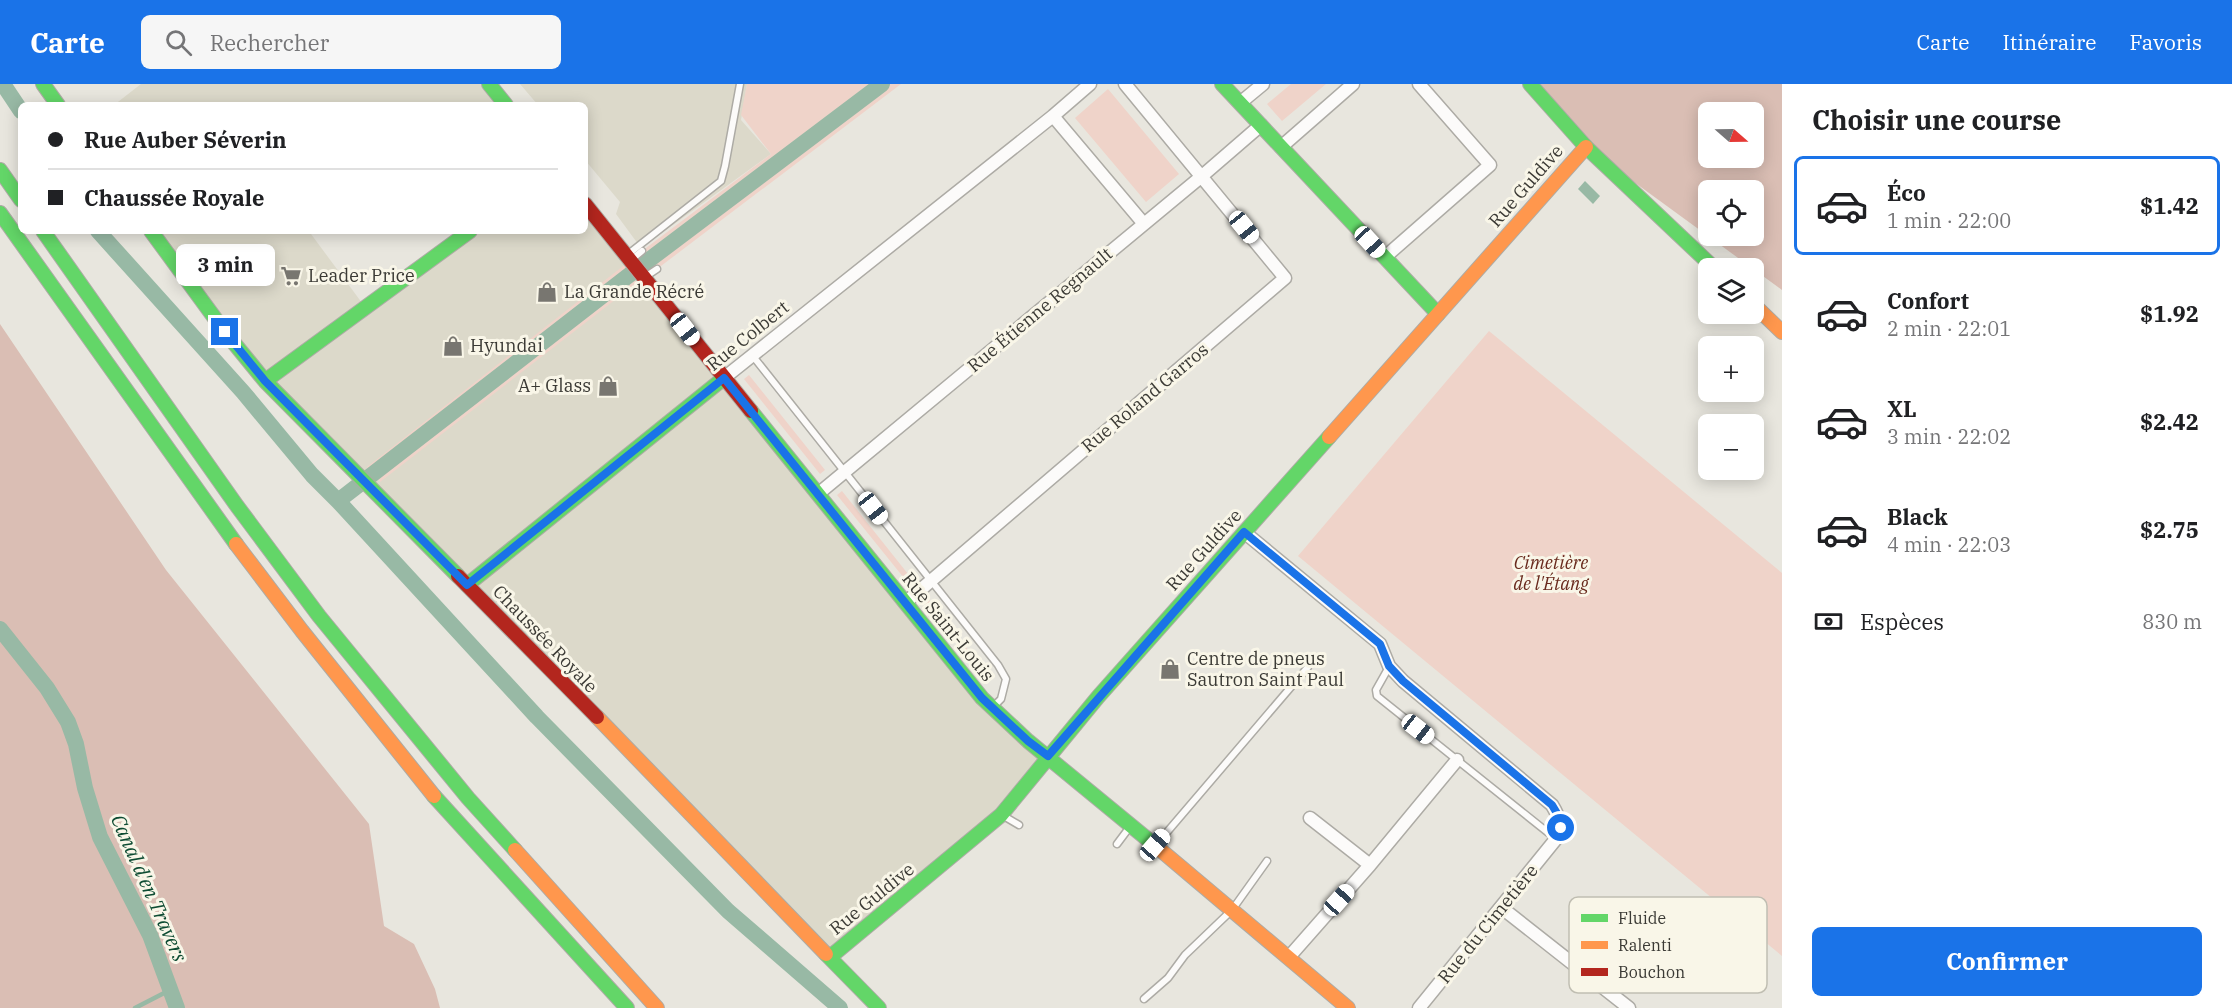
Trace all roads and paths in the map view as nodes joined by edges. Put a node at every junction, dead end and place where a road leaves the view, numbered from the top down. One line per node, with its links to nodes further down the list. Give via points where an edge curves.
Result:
1 (43, 84): 11 (main road)
2 (489, 84): 12 (main road)
3 (740, 84): 30 (lane, via 721,182)
4 (1090, 84): 14 (street, Rue Colbert)
5 (1125, 84): 19 (street)
6 (1222, 84): 13 (main road)
7 (1263, 84): 13 (street)
8 (1353, 84): 16 (street)
9 (1419, 84): 28 (street, via 1490,165)
10 (1530, 84): 17 (main road)
11 (56, 102)
12 (504, 102)
13 (1240, 103): 15 (main road)
14 (1053, 116): 23 (street); 36 (street, Rue Colbert)
15 (1261, 125): 16 (main road); 19 (street, Rue Étienne Regnault)
16 (1281, 147): 28 (main road)
17 (1586, 147): 29 (main road); 33 (main road, Rue Guldive)
18 (0, 170): 20 (main road)
19 (1202, 176): 23 (street, Rue Étienne Regnault); 42 (street, Rue Roland Garros, via 1285,278)
20 (18, 196)
21 (588, 208): 30 (main road, Rue Saint-Louis)
22 (0, 213): 66 (main road, via 215,516 302,631 444,808)
23 (1144, 224): 39 (street, Rue Étienne Regnault)
24 (45, 234): 67 (main road, via 319,616 468,798)
25 (153, 234): 38 (main road, Chaussée Royale)
26 (466, 234): 38 (main road)
27 (642, 251): 30 (lane)
28 (1385, 257): 33 (main road)
29 (1703, 258)
30 (628, 259): 32 (main road, Rue Saint-Louis)
31 (657, 269): 32 (lane)
32 (641, 280): 37 (main road, Rue Saint-Louis)
33 (1438, 314): 41 (main road, Rue Guldive)
34 (1764, 315): 35 (main road)
35 (1782, 332)
36 (752, 355): 37 (street, Rue Colbert); 39 (lane)
37 (724, 378): 40 (main road, Rue Saint-Louis); 43 (main road, Rue Colbert)
38 (265, 381): 43 (main road, Chaussée Royale)
39 (844, 472): 40 (street, Rue Étienne Regnault); 42 (lane)
40 (818, 494): 44 (main road, Rue Saint-Louis)
41 (1244, 532): 45 (street, via 1380,644); 48 (main road, Rue Guldive)
42 (931, 580): 44 (street, Rue Roland Garros); 47 (lane, via 1006,679 1001,699)
43 (467, 585): 61 (main road, Chaussée Royale)
44 (905, 603): 47 (main road, Rue Saint-Louis)
45 (1389, 666): 49 (lane, via 1376,690 1377,696); 54 (street, via 1552,805 1561,828)
46 (1308, 667): 56 (lane)
47 (992, 708): 48 (main road, Rue Saint-Louis)
48 (1048, 756): 50 (main road, Rue Guldive); 53 (main road, Rue Saint-Louis)
49 (1457, 760): 54 (lane); 58 (street)
50 (1001, 815): 52 (lane); 61 (main road, Rue Guldive)
51 (1310, 818): 58 (street)
52 (1019, 825)
53 (1131, 825): 55 (lane); 56 (main road, Rue Saint-Louis)
54 (1556, 839): 59 (street, Rue du Cimetière)
55 (1117, 844)
56 (1155, 845): 60 (main road, Rue Saint-Louis)
57 (1267, 861): 60 (lane)
58 (1370, 865): 62 (street)
59 (1502, 908): 63 (street); 70 (street, Rue du Cimetière)
60 (1232, 910): 62 (main road, Rue Saint-Louis); 65 (lane)
61 (830, 957): 68 (main road, Chaussée Royale)
62 (1289, 957): 69 (main road, Rue Saint-Louis)
63 (1569, 961)
64 (1610, 993): 71 (street)
65 (1144, 999)
66 (627, 1008)
67 (657, 1008)
68 (879, 1008)
69 (1348, 1008)
70 (1419, 1008)
71 (1629, 1008)

